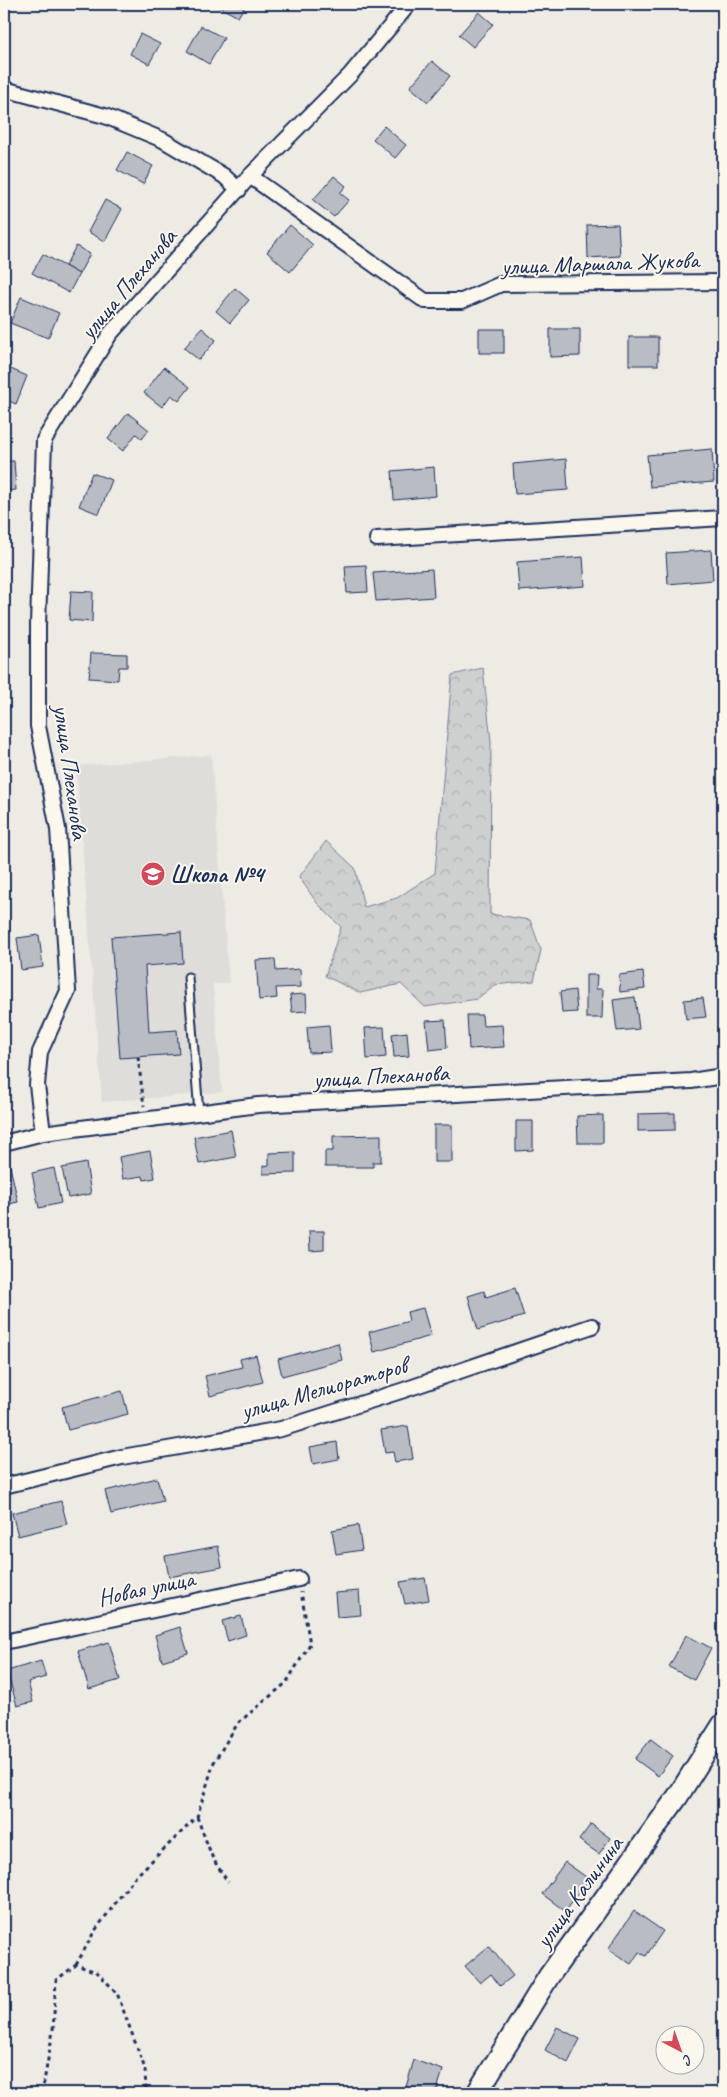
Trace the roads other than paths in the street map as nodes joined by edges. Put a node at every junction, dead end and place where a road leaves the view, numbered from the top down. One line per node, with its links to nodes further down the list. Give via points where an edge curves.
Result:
1 (409, 4): 3 (street, улица Плеханова, via 350,75)
2 (4, 90): 4 (street, via 105,116 163,140 224,176)
3 (250, 176): 4 (street, улица Плеханова); 5 (street, улица Маршала Жукова, via 426,301 462,301 501,284)
4 (239, 190): 11 (street, улица Плеханова, via 110,334 44,440 38,726 58,829 68,991 40,1052 37,1085)
5 (723, 282)
6 (723, 518): 7 (street)
7 (377, 539)
8 (188, 978): 10 (lane)
9 (723, 1076): 10 (street, улица Плеханова, via 681,1082 258,1105)
10 (199, 1113): 11 (street, улица Плеханова)
11 (43, 1133): 12 (street, улица Плеханова)
12 (4, 1143)
13 (592, 1326): 14 (street, улица Мелиораторов, via 281,1429 122,1457)
14 (4, 1486)
15 (299, 1579): 16 (street, Новая улица)
16 (4, 1642)
17 (723, 1724): 18 (main road, улица Калинина, via 678,1796 549,1976)
18 (478, 2093)

